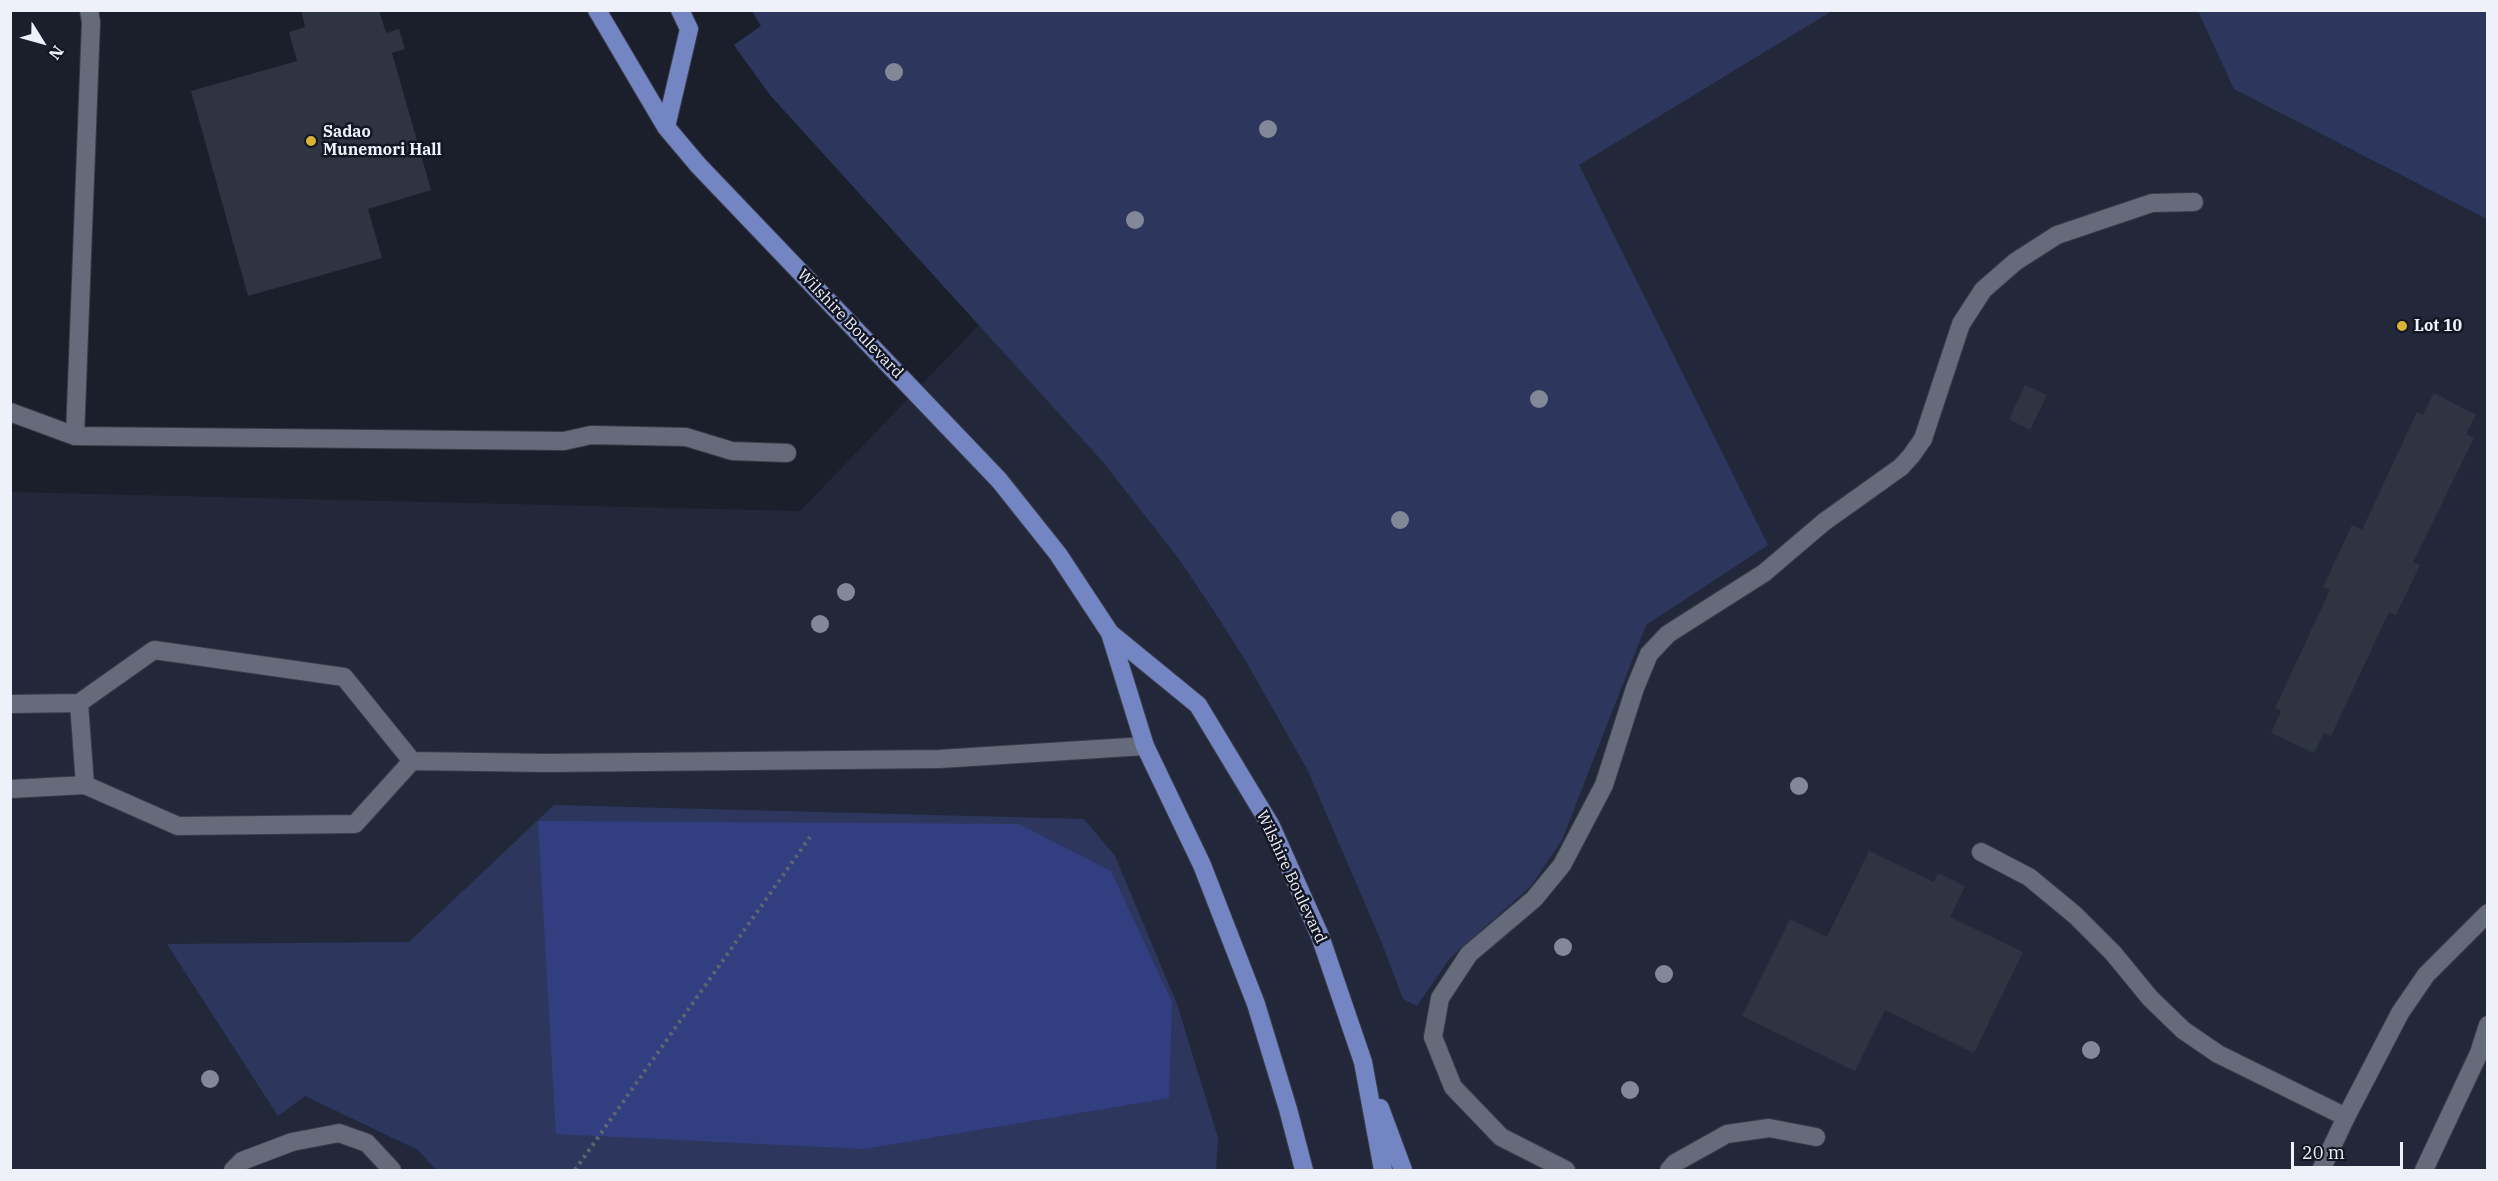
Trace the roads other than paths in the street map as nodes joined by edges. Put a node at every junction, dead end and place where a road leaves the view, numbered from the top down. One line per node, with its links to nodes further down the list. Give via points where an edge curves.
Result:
1 (89, 10): 7 (street)
2 (597, 10): 4 (main road, Wilshire Boulevard)
3 (680, 10): 4 (main road, via 689,29)
4 (666, 127): 9 (main road, Wilshire Boulevard, via 999,480 1058,554)
5 (2194, 202): 27 (street, via 2152,203 2057,235 2015,262 1983,290 1961,324 1923,439 1901,467 1824,522 1764,573 1668,634 1649,654 1604,785 1562,865 1534,899 1469,954 1440,998 1433,1037 1453,1087 1502,1137)
6 (10, 412): 7 (street)
7 (75, 436): 8 (street, via 564,441 591,435 686,437 732,451)
8 (787, 453)
9 (1110, 633): 12 (main road, Wilshire Boulevard); 19 (main road, Wilshire Boulevard, via 1198,705 1271,826 1320,936)
10 (79, 703): 11 (street); 13 (street, via 154,650 344,677); 14 (street)
11 (10, 704)
12 (1145, 746): 13 (street, via 939,759); 24 (main road, Wilshire Boulevard, via 1202,866 1256,1004)
13 (412, 761): 14 (street, via 355,824 178,826)
14 (85, 784): 15 (street)
15 (10, 789)
16 (1981, 852): 20 (street, via 2029,878 2075,915 2183,1030 2218,1054)
17 (2487, 913): 20 (street, via 2426,975 2400,1013)
18 (2487, 1025): 30 (street, via 2479,1053)
19 (1363, 1062): 25 (main road, Wilshire Boulevard); 26 (main road)
20 (2346, 1117): 29 (street)
21 (1816, 1137): 28 (street, via 1769,1128 1727,1134)
22 (233, 1170): 23 (street, via 242,1161 292,1142 339,1133 367,1143)
23 (392, 1170)
24 (1304, 1170)
25 (1383, 1170)
26 (1403, 1170)
27 (1566, 1170)
28 (1669, 1170)
29 (2321, 1170)
30 (2424, 1170)

